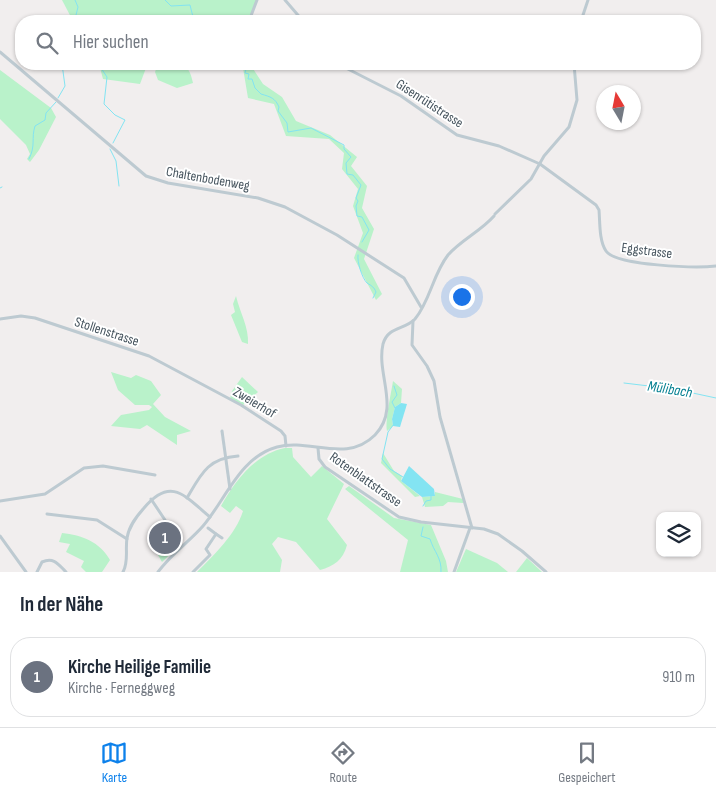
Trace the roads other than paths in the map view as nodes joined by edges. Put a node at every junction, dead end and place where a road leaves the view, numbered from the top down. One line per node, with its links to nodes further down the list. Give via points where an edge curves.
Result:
1 (257, 0): 4 (street)
2 (286, 0): 5 (street)
3 (588, 0): 6 (street)
4 (251, 15)
5 (298, 15)
6 (583, 15)
7 (0, 52): 8 (street, Chaltenbodenweg)
8 (15, 65)
9 (21, 70): 14 (street, Chaltenbodenweg, via 146,176 168,183 258,198 285,207 337,235 404,278)
10 (350, 70): 12 (street, Gisenrütistrasse, via 401,96 457,135 499,146)
11 (575, 70): 12 (street, via 576,104 572,120)
12 (540, 164): 13 (street, Eggstrasse, via 596,205 603,247 612,257 670,265); 14 (street, via 531,179 448,256)
13 (716, 266)
14 (422, 308): 16 (street)
15 (0, 319): 17 (street, Stollenstrasse, via 21,316 47,322 149,356)
16 (412, 321): 20 (street, via 391,331 384,343 388,407 378,431 352,448); 32 (street, via 412,345 434,381 440,417)
17 (202, 385): 19 (street, Zweierhof, via 281,430)
18 (222, 432): 22 (street)
19 (286, 446): 20 (street); 24 (street, via 255,457)
20 (318, 448): 32 (street, Rotenblattstrasse, via 319,459 325,467 399,517)
21 (238, 456): 22 (street)
22 (226, 457): 24 (street); 25 (street, via 210,464)
23 (155, 476): 27 (street, via 103,466 84,468 45,494)
24 (230, 488): 29 (street)
25 (187, 498): 26 (street, via 169,490); 29 (street)
26 (151, 499): 30 (street); 36 (street, via 136,517)
27 (0, 501)
28 (46, 514): 36 (street, via 98,520)
29 (210, 518): 41 (street)
30 (165, 520)
31 (208, 528): 33 (street)
32 (471, 528): 43 (street); 44 (street, Rotenblattstrasse, via 505,538)
33 (216, 534): 35 (street); 42 (street, via 206,549 210,555)
34 (0, 536): 37 (street)
35 (222, 538)
36 (127, 539): 40 (street, via 127,561)
37 (26, 572)
38 (37, 572): 39 (street, via 42,562 51,560)
39 (66, 572)
40 (123, 572)
41 (158, 572)
42 (193, 572)
43 (454, 572)
44 (546, 572)

